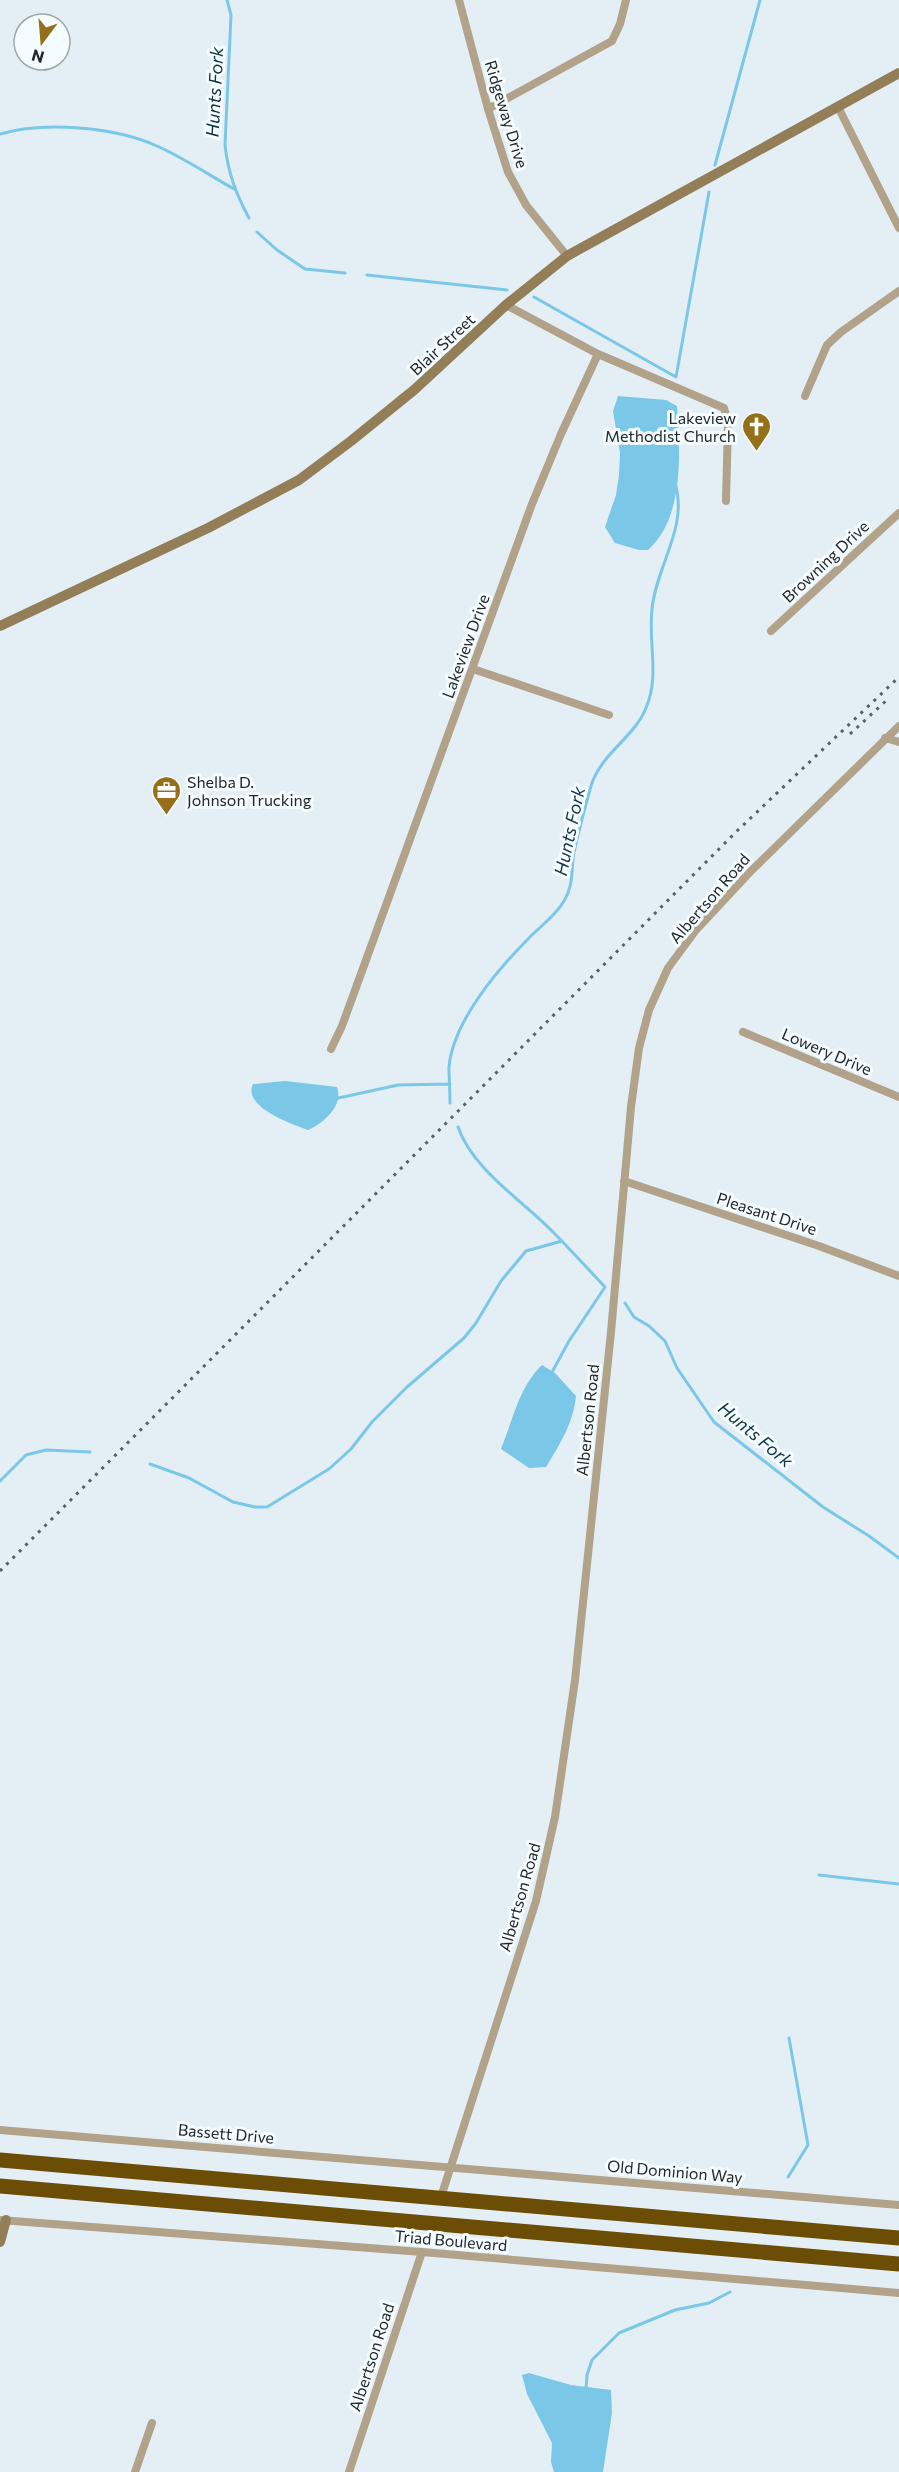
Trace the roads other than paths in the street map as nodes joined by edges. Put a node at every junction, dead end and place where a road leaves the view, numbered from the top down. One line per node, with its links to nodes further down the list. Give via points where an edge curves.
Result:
1 (459, 0): 5 (street, Ridgeway Drive)
2 (626, 0): 5 (street, via 612,40)
3 (899, 73): 4 (street, Blair Street)
4 (838, 107): 6 (street); 7 (street, Blair Street)
5 (488, 110): 7 (street, Ridgeway Drive, via 517,190)
6 (899, 228)
7 (567, 256): 9 (street, Blair Street)
8 (899, 291): 11 (street, via 827,345)
9 (506, 304): 10 (street); 14 (street, Blair Street, via 414,390 299,480 208,528)
10 (598, 354): 12 (street, via 724,408 728,423); 16 (street, Lakeview Drive, via 532,504)
11 (805, 396)
12 (726, 501)
13 (899, 513): 15 (street, Browning Drive)
14 (0, 626)
15 (771, 631)
16 (473, 669): 17 (street); 22 (street, Lakeview Drive)
17 (609, 715)
18 (899, 726): 19 (street, Albertson Road)
19 (885, 738): 20 (street); 24 (street, Albertson Road, via 742,880 696,930 668,968 649,1010 639,1048)
20 (899, 742)
21 (743, 1032): 23 (street, Lowery Drive)
22 (331, 1049)
23 (899, 1097)
24 (624, 1181): 25 (street, Pleasant Drive); 28 (street, Albertson Road, via 575,1680 555,1817 536,1901)
25 (899, 1276)
26 (0, 2130): 28 (street, Bassett Drive)
27 (0, 2160): 30 (highway)
28 (449, 2167): 30 (street, Albertson Road); 31 (street, Old Dominion Way)
29 (6, 2187): 36 (highway)
30 (441, 2197): 33 (highway)
31 (899, 2205)
32 (3, 2220): 34 (street); 35 (street, Triad Boulevard)
33 (899, 2238)
34 (0, 2242)
35 (422, 2252): 37 (street, Triad Boulevard); 40 (street, Albertson Road)
36 (899, 2264)
37 (899, 2293)
38 (152, 2423): 39 (street)
39 (135, 2472)
40 (349, 2472)

